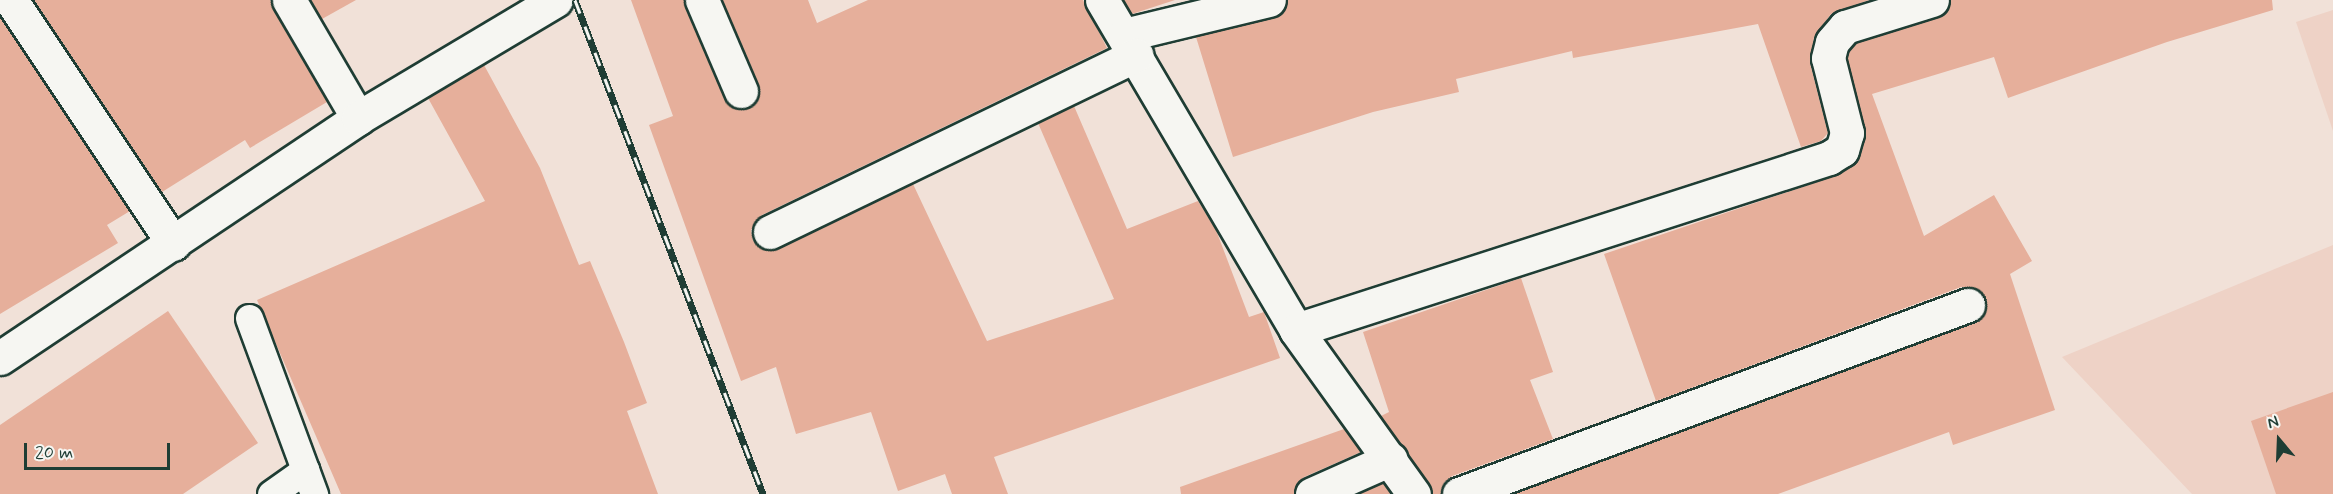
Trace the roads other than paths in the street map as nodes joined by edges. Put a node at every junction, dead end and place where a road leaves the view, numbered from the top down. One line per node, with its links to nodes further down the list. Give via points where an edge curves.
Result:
1 (11, 0): 12 (street)
2 (289, 0): 10 (street)
3 (556, 0): 10 (street)
4 (702, 0): 9 (street)
5 (1102, 0): 8 (street)
6 (1269, 0): 8 (street)
7 (1932, 0): 15 (street, via 1845,27 1832,42 1828,58 1847,133 1842,150 1828,158)
8 (1130, 45): 11 (street); 15 (street)
9 (741, 91)
10 (358, 118): 12 (street)
11 (771, 232)
12 (174, 244): 16 (street)
13 (1968, 305): 22 (street)
14 (249, 318): 18 (lane)
15 (1296, 330): 17 (street)
16 (0, 358)
17 (1391, 459): 20 (street); 21 (street)
18 (310, 482): 19 (lane)
19 (272, 494)
20 (1312, 494)
21 (1414, 494)
22 (1459, 494)

